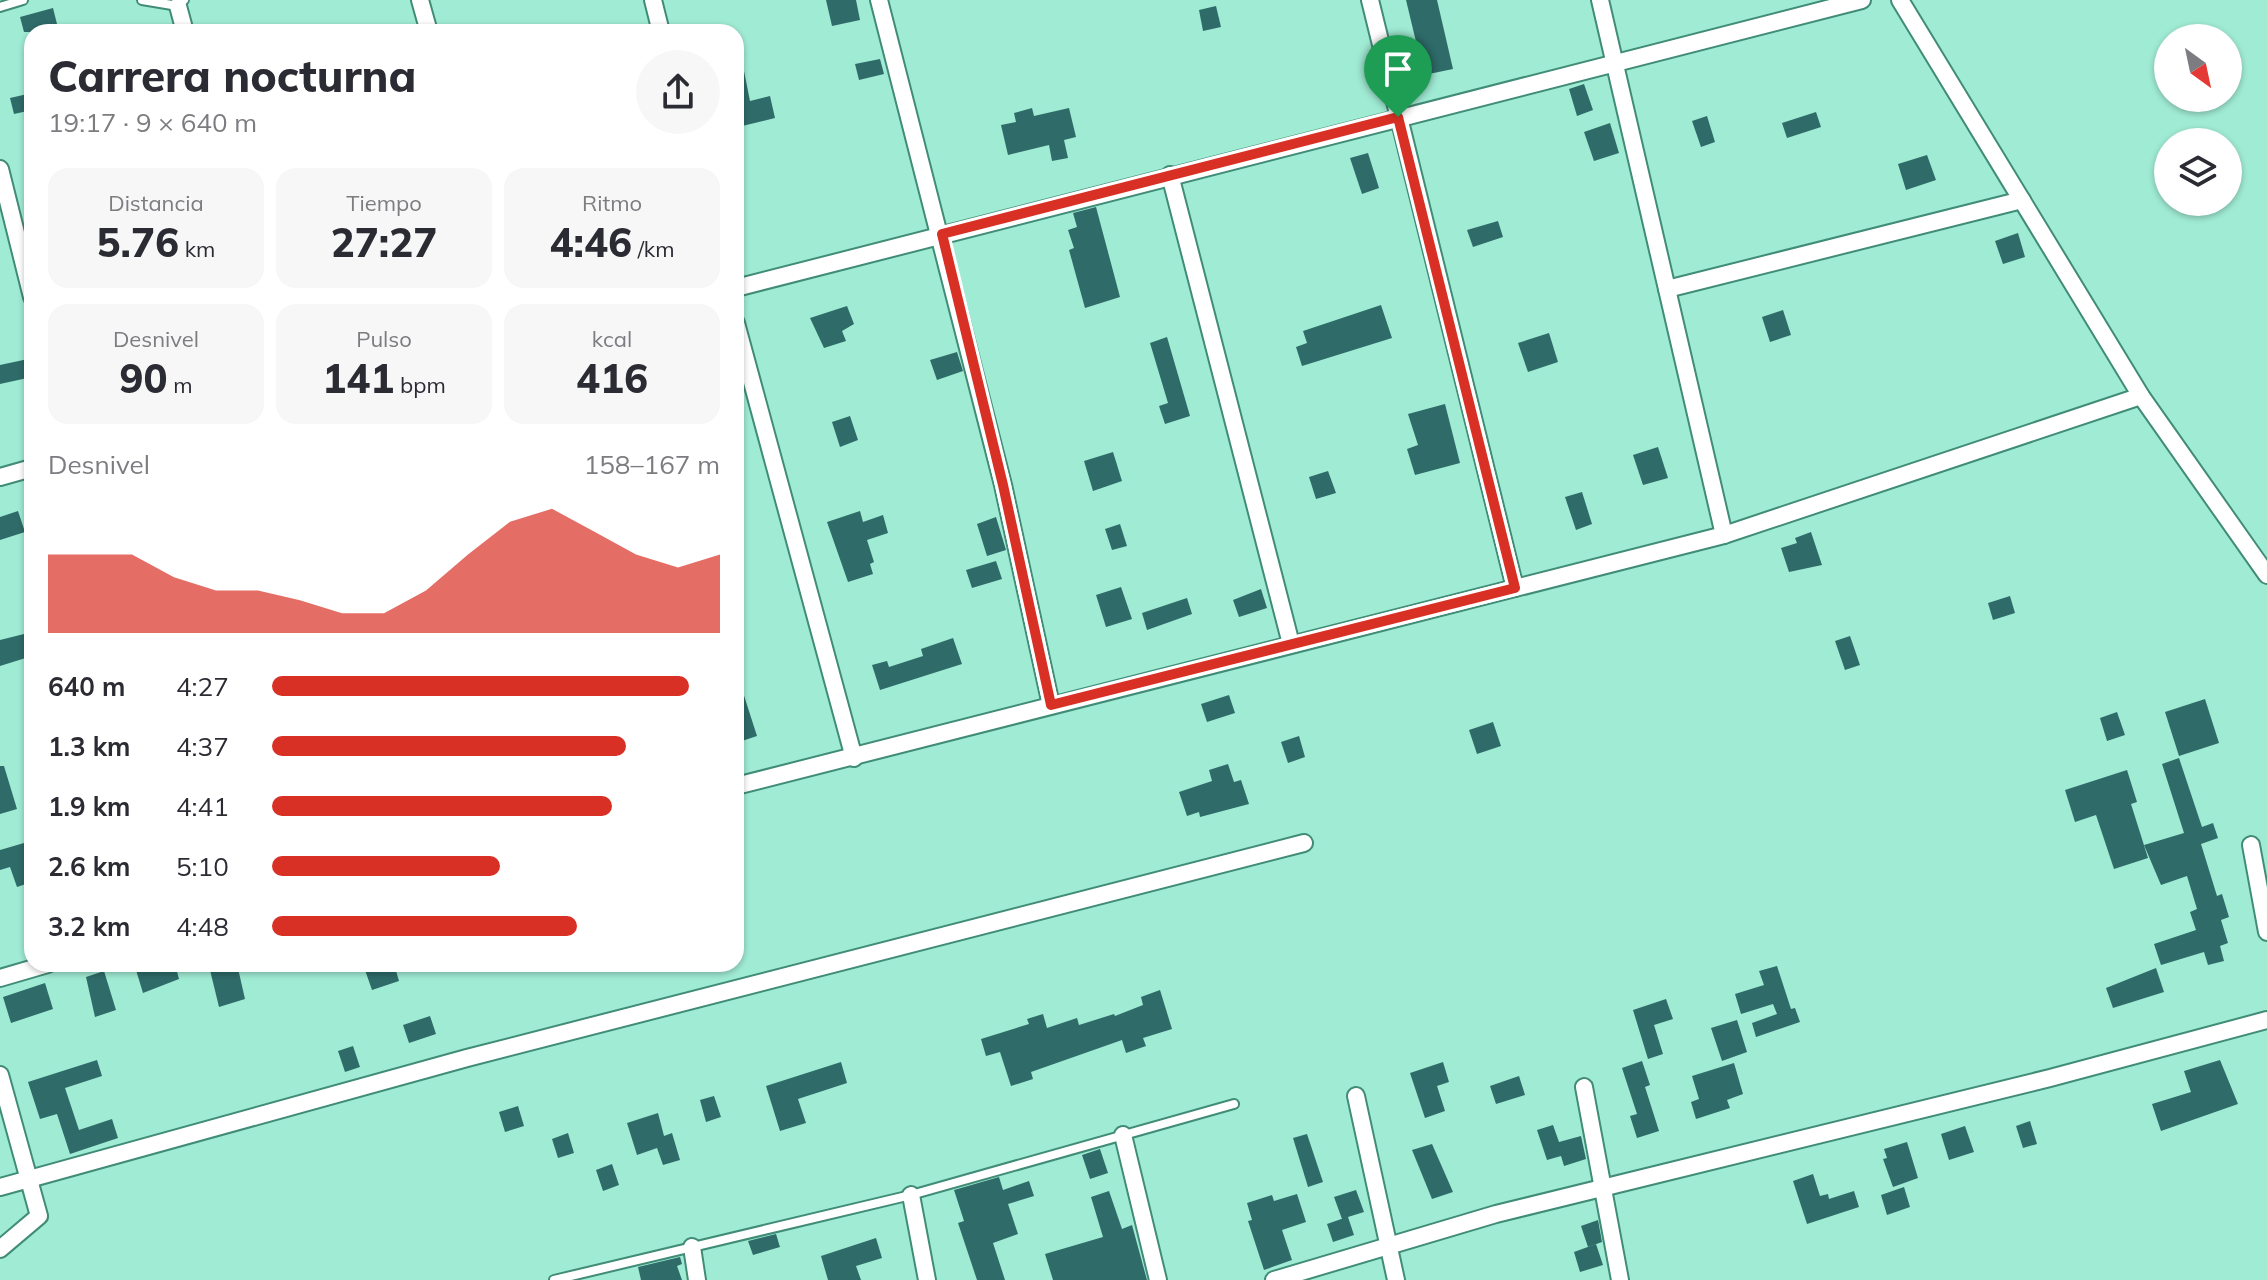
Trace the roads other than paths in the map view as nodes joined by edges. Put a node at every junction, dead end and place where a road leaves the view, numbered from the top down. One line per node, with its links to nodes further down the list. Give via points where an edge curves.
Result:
1 (23, 0): 11 (lane)
2 (142, 0): 10 (lane)
3 (420, 0): 13 (street)
4 (653, 0): 14 (street)
5 (879, 0): 20 (street)
6 (1370, 0): 16 (street)
7 (1600, 0): 15 (street)
8 (1862, 0): 15 (street)
9 (1900, 0): 19 (street)
10 (181, 3): 12 (street)
11 (0, 7)
12 (184, 24)
13 (427, 24)
14 (659, 24)
15 (1614, 63): 16 (street); 23 (street)
16 (1398, 117): 18 (street); 30 (street)
17 (0, 169): 21 (street)
18 (1170, 175): 20 (street); 31 (street)
19 (2022, 200): 23 (street); 25 (street)
20 (942, 234): 22 (street); 32 (street)
21 (24, 265)
22 (744, 286)
23 (1667, 289): 28 (street)
24 (744, 352): 33 (street)
25 (2141, 396): 28 (street); 29 (street)
26 (24, 470): 27 (street)
27 (0, 477)
28 (1724, 535): 30 (street)
29 (2267, 575)
30 (1515, 588): 31 (street)
31 (1291, 644): 32 (street)
32 (1051, 705): 33 (street)
33 (854, 758): 34 (street)
34 (744, 784)
35 (1304, 843): 46 (street, via 467,1058)
36 (2251, 845): 37 (street)
37 (2267, 932)
38 (24, 971): 39 (street)
39 (0, 978)
40 (2267, 1020): 48 (street)
41 (0, 1075): 46 (street)
42 (1584, 1087): 48 (street)
43 (1356, 1096): 50 (street)
44 (1234, 1104): 45 (lane)
45 (1123, 1135): 49 (lane); 56 (street)
46 (30, 1180): 47 (street); 52 (street, via 39,1216)
47 (0, 1187)
48 (1602, 1188): 50 (street); 59 (street)
49 (911, 1195): 51 (lane); 55 (street)
50 (1389, 1246): 57 (street); 58 (street)
51 (692, 1247): 53 (lane); 54 (street)
52 (0, 1249)
53 (554, 1280)
54 (697, 1280)
55 (927, 1280)
56 (1158, 1280)
57 (1274, 1280)
58 (1396, 1280)
59 (1620, 1280)

